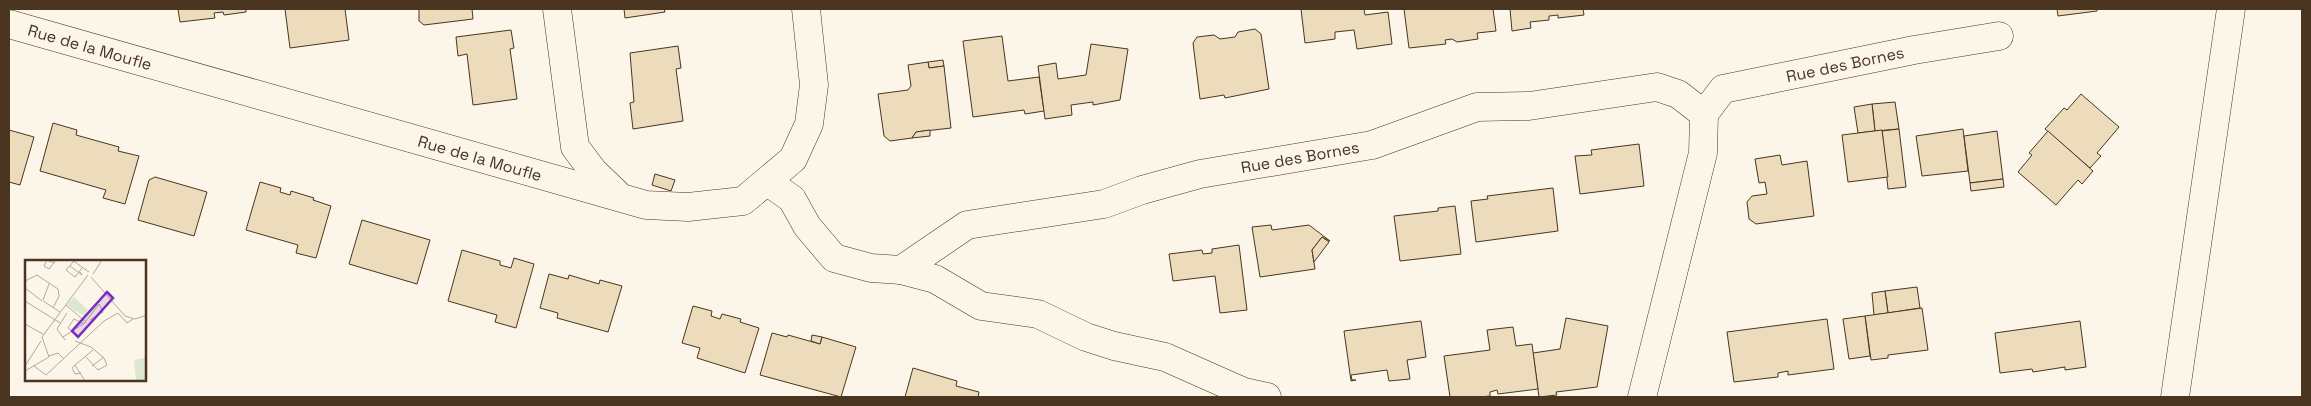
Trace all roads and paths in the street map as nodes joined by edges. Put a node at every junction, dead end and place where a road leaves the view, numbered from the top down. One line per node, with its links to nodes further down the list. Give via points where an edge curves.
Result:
1 (557, 9): 8 (street, via 575,147 593,171)
2 (806, 9): 7 (street, Rue de la Moufle, via 814,85 809,124 793,159)
3 (2231, 9): 12 (street)
4 (9, 24): 8 (street, Rue de la Moufle)
5 (1999, 36): 6 (street, Rue des Bornes, via 1723,89)
6 (1704, 114): 9 (street, Rue des Bornes, via 1678,94 1658,87 1529,106 1476,107 1372,145 1200,174 1104,204 967,225); 11 (street, via 1703,153)
7 (768, 182): 8 (street, Rue de la Moufle, via 743,201 720,204 688,207 646,205); 9 (street, via 792,199 808,226 834,258 871,268)
8 (621, 198)
9 (901, 270): 10 (street, via 935,279 982,306 1038,314 1086,337 1165,357 1244,392)
10 (1266, 397)
11 (1642, 397)
12 (2174, 397)

